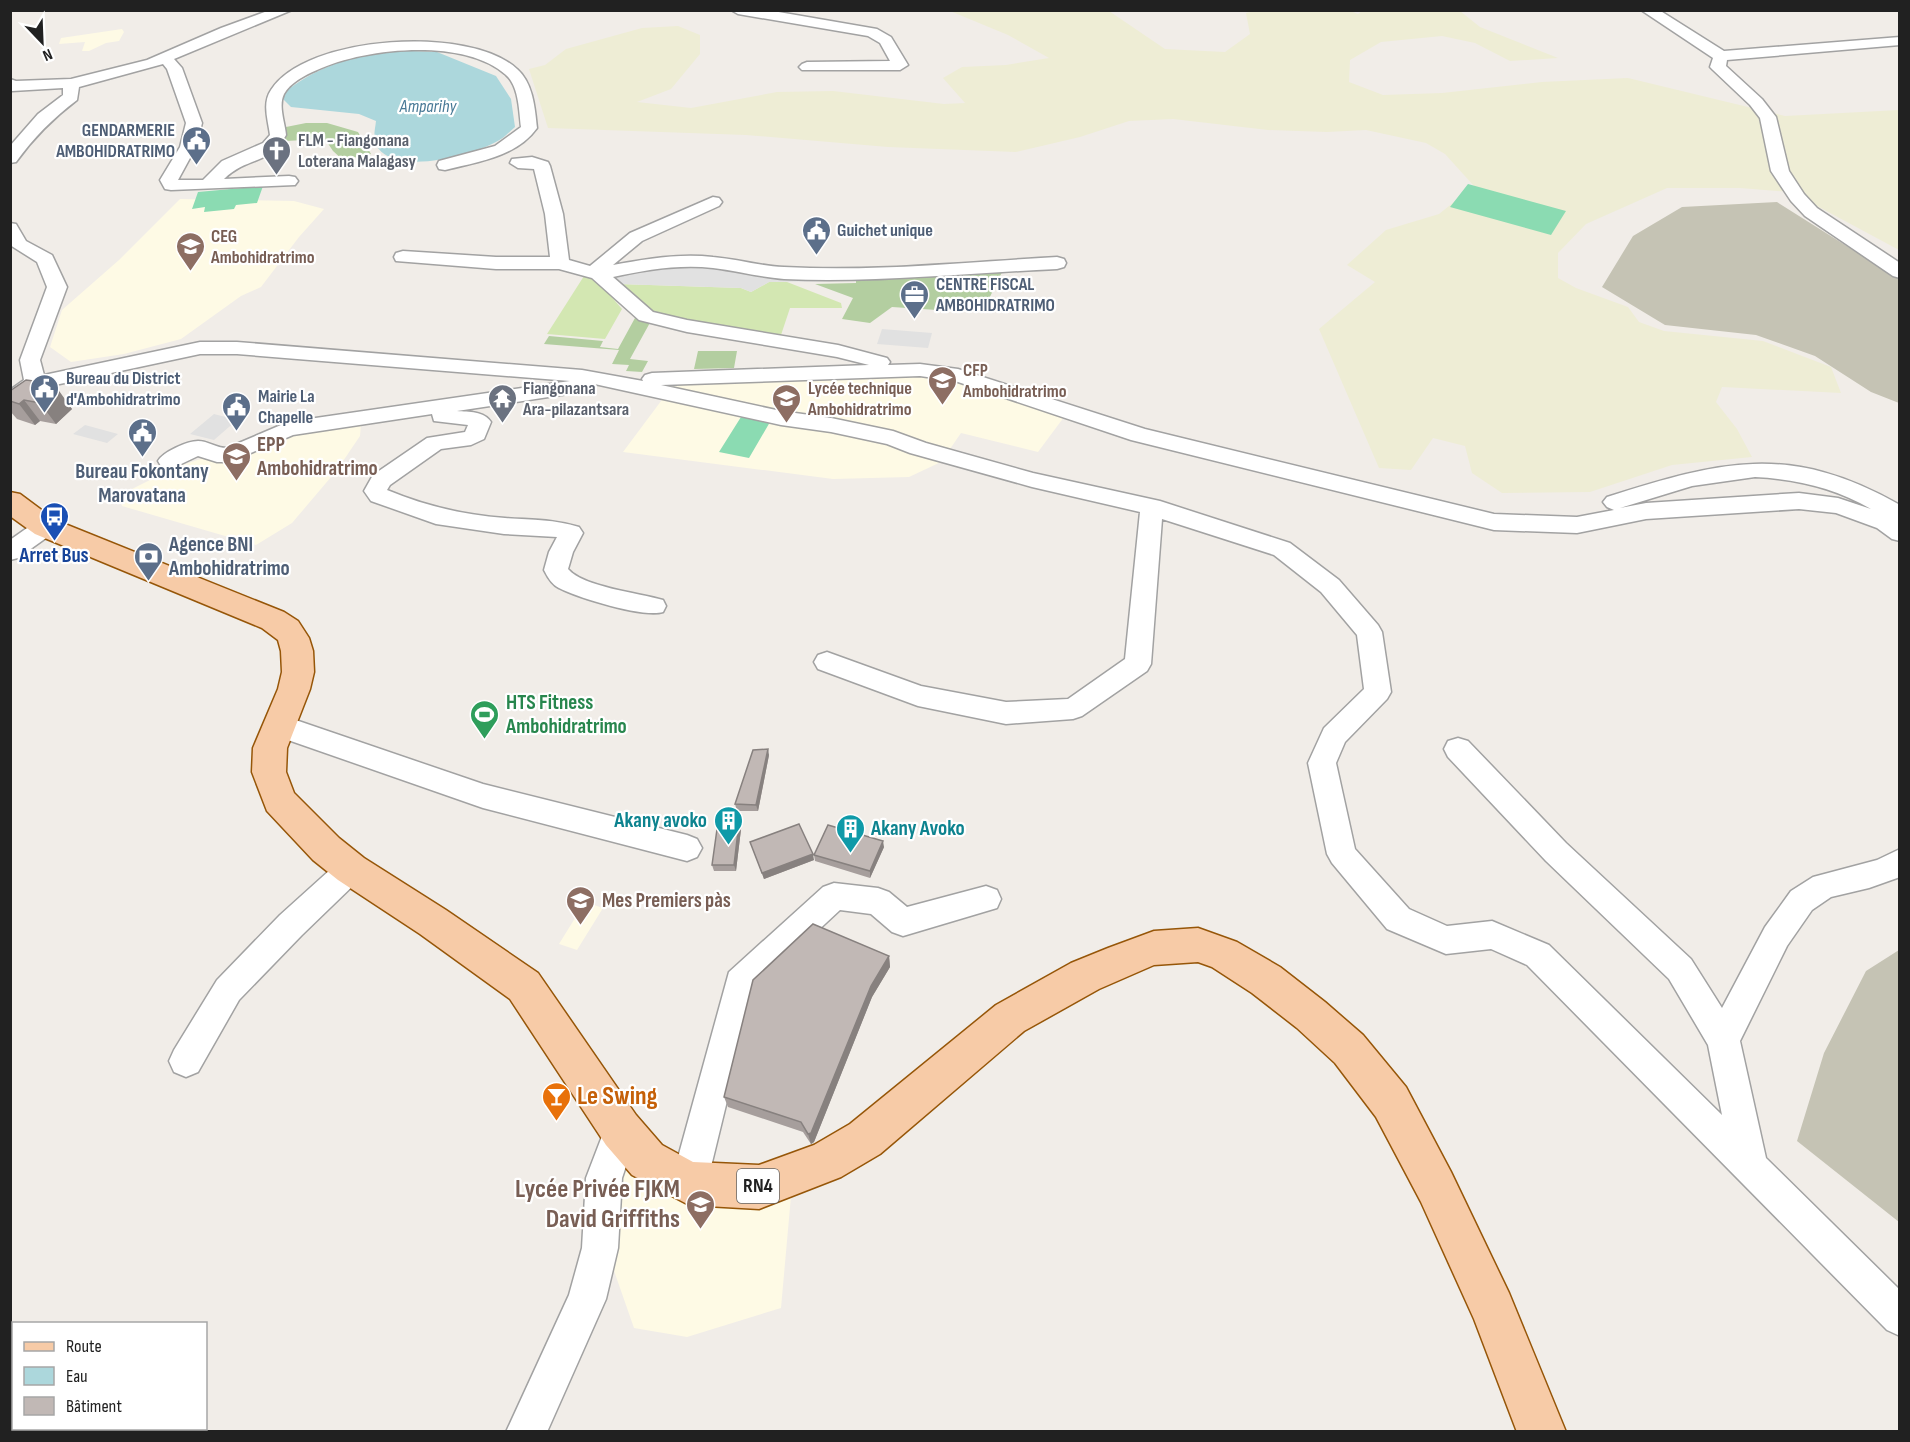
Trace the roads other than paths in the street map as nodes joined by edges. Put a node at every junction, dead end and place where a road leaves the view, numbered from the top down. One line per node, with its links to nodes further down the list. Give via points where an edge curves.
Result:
1 (285, 10): 6 (street)
2 (738, 10): 7 (street, via 872,32 886,40 900,65)
3 (1648, 10): 5 (street)
4 (1899, 41): 5 (street)
5 (1721, 56): 20 (street, via 1718,67 1768,117 1780,171 1797,197 1810,212)
6 (166, 58): 9 (street); 14 (street, via 174,68 194,123 188,147 169,180 171,184)
7 (807, 67)
8 (10, 83): 9 (street, via 19,87)
9 (71, 84): 10 (street, via 70,97 44,117)
10 (10, 158)
11 (518, 163): 18 (street, via 542,166 554,214)
12 (445, 165): 14 (street, via 505,148 529,128 526,101 513,73 484,55 413,45 372,48 325,61 292,77 273,101 278,135 269,147 228,165)
13 (289, 181): 14 (street)
14 (208, 185)
15 (713, 202): 21 (street, via 636,237)
16 (13, 241): 24 (street, via 45,259 57,287 30,360)
17 (403, 257): 18 (street)
18 (560, 263): 21 (street)
19 (1057, 263): 21 (street, via 783,273 712,262 648,264)
20 (1899, 272)
21 (596, 273): 22 (street, via 646,316 838,351)
22 (905, 369): 23 (street); 29 (street, via 958,375 1139,435)
23 (614, 381): 24 (street, via 200,348); 26 (street); 30 (street, via 780,418 893,438 1032,480)
24 (35, 382): 25 (street)
25 (10, 401)
26 (409, 412): 27 (street, via 288,429 230,455 197,448); 35 (street, via 480,422 471,438 435,443 381,480 375,491 379,496 436,516 571,533 556,570 565,581)
27 (169, 461)
28 (10, 501): 32 (main road, RN4)
29 (1417, 503): 31 (street, via 1519,514 1562,513 1702,476 1783,469 1828,479); 33 (street, via 1494,522 1542,526 1577,525 1646,511 1799,501 1838,506 1885,522)
30 (1152, 507): 36 (street, via 1138,664 1073,709 1006,713 962,705 918,696); 46 (street, via 1282,549 1330,586 1369,632 1378,692 1334,736 1322,763 1342,854 1398,919 1446,940 1492,935 1538,955)
31 (1899, 515)
32 (45, 527): 34 (street); 37 (main road, RN4, via 287,628 297,651 298,672)
33 (1899, 533)
34 (10, 552)
35 (654, 606)
36 (827, 662)
37 (278, 725): 39 (street, via 483,796); 41 (main road, RN4, via 270,748 269,772 279,801)
38 (1458, 749): 43 (street, via 1556,852 1680,969)
39 (687, 848)
40 (1899, 862): 43 (street, via 1888,871 1812,891 1787,916)
41 (351, 869): 44 (street, via 228,990); 45 (main road, RN4, via 524,986)
42 (986, 899): 47 (street, via 903,922 878,901 834,896 740,982)
43 (1723, 1040): 46 (street)
44 (186, 1061)
45 (621, 1130): 47 (main road, RN4, via 647,1160); 49 (street, via 604,1178 600,1248 587,1299)
46 (1750, 1167): 48 (street)
47 (689, 1183): 50 (main road, RN4, via 759,1186 826,1162 865,1139 1010,1018 1084,976 1122,960 1154,948 1198,945 1233,959 1311,1016 1348,1050 1391,1102 1493,1309)
48 (1899, 1317)
49 (526, 1431)
50 (1542, 1431)

